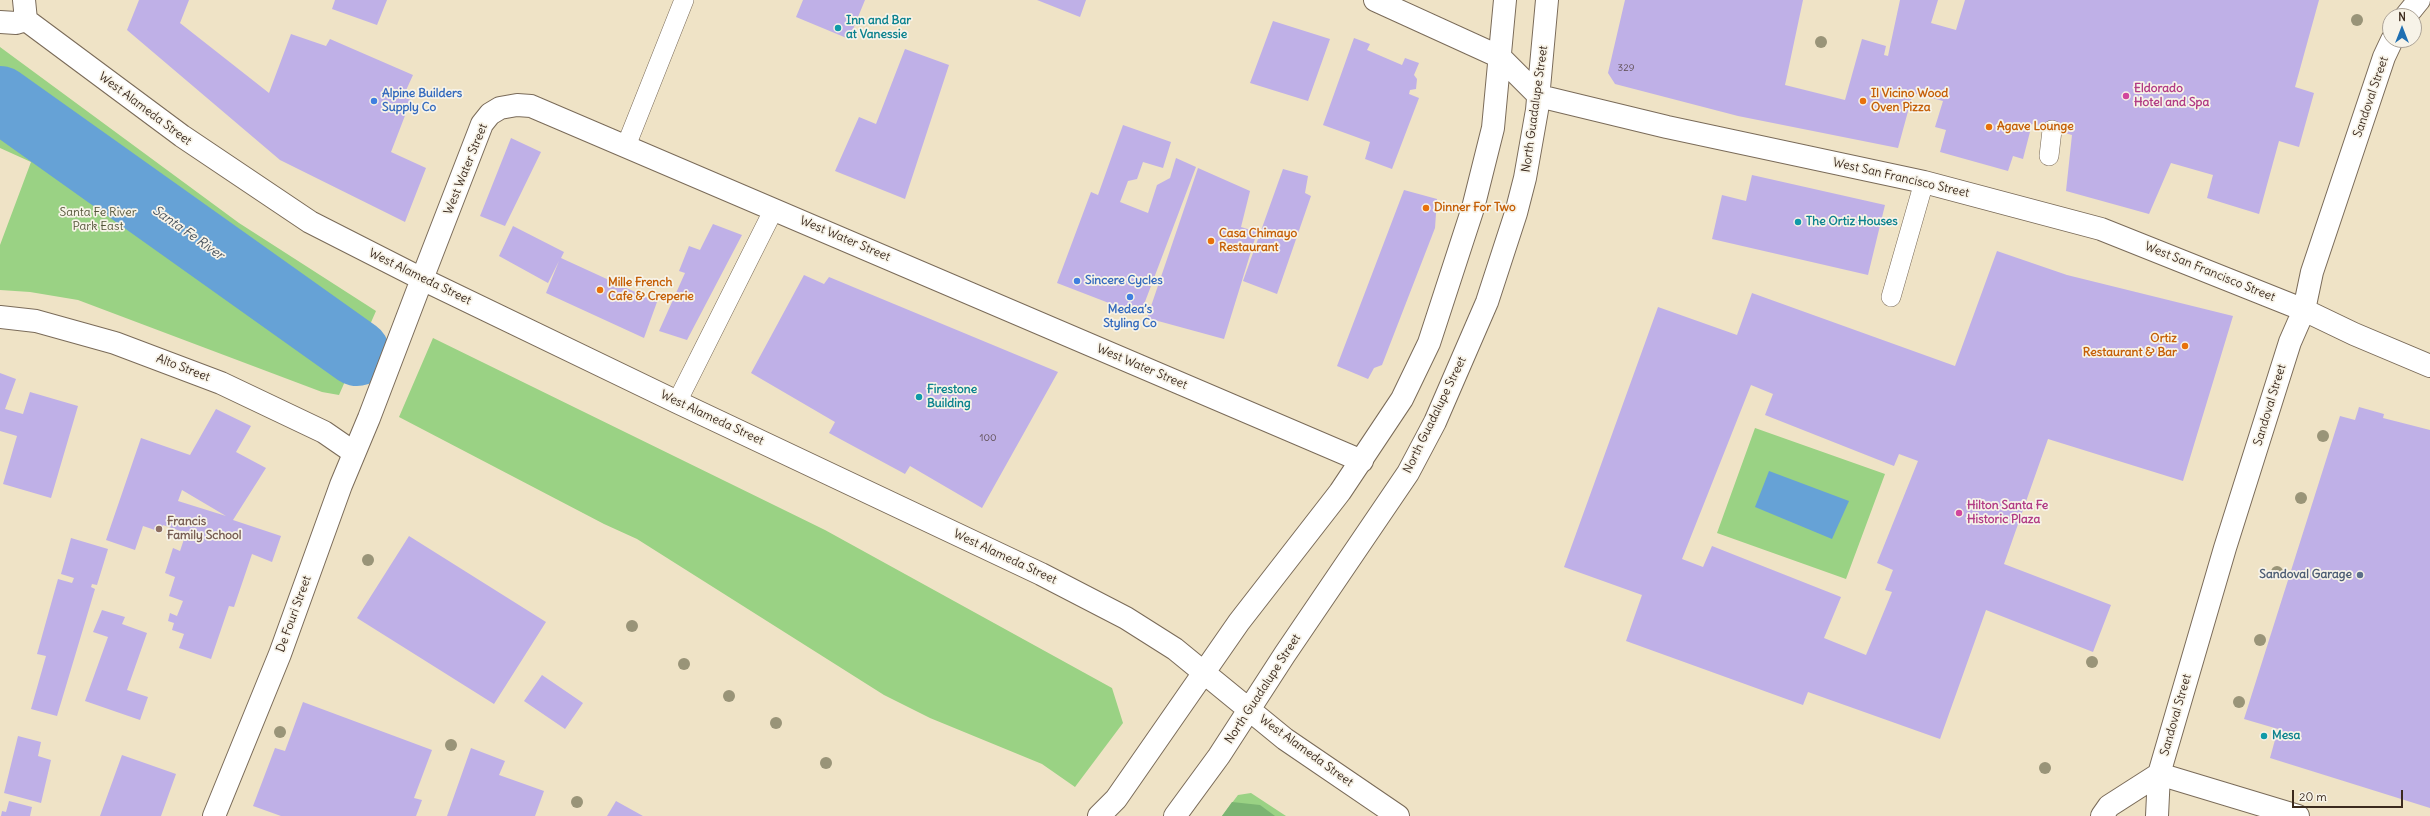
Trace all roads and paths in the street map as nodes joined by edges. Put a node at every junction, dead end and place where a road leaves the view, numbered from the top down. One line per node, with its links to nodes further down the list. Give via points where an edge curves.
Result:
1 (684, 0): 13 (lane)
2 (1375, 0): 10 (street)
3 (1505, 0): 10 (street)
4 (1547, 0): 11 (street, North Guadalupe Street)
5 (2419, 0): 6 (street)
6 (2412, 8)
7 (25, 10): 8 (street, West Alameda Street, via 16,23); 17 (street, West Alameda Street, via 182,136 271,198 310,222)
8 (0, 22)
9 (2388, 48): 19 (street, Sandoval Street, via 2312,272)
10 (1500, 57): 11 (street); 24 (street, via 1492,128 1474,208 1429,343 1402,399)
11 (1539, 96): 15 (street, West San Francisco Street, via 1667,127); 26 (street, North Guadalupe Street, via 1525,178 1516,213 1487,302 1435,422 1408,473)
12 (2052, 130): 14 (lane)
13 (626, 146): 16 (street, West Water Street); 17 (street, West Water Street, via 531,106 517,104 500,108 490,114 482,124)
14 (2049, 156)
15 (1924, 182): 18 (lane); 19 (street, West San Francisco Street, via 2101,229)
16 (774, 209): 22 (lane); 24 (street, West Water Street)
17 (422, 279): 22 (street, West Alameda Street); 23 (street, De Fouri Street)
18 (1890, 297)
19 (2304, 310): 21 (street, West San Francisco Street); 27 (street, Sandoval Street, via 2290,342 2225,548)
20 (0, 317): 23 (street, Alto Street, via 36,321 115,343 221,383 324,432)
21 (2430, 366)
22 (677, 402): 25 (street, West Alameda Street, via 1087,597 1175,649)
23 (353, 452): 28 (street, De Fouri Street, via 280,654)
24 (1362, 461): 25 (street, via 1239,622)
25 (1205, 673): 26 (street, West Alameda Street); 29 (street, via 1116,799)
26 (1249, 710): 30 (street, North Guadalupe Street, via 1203,780); 31 (street, West Alameda Street, via 1285,739)
27 (2159, 774): 32 (street, via 2109,806); 33 (street, Sandoval Street); 34 (street)
28 (214, 816)
29 (1099, 816)
30 (1175, 816)
31 (1398, 816)
32 (2102, 816)
33 (2157, 816)
34 (2298, 816)

